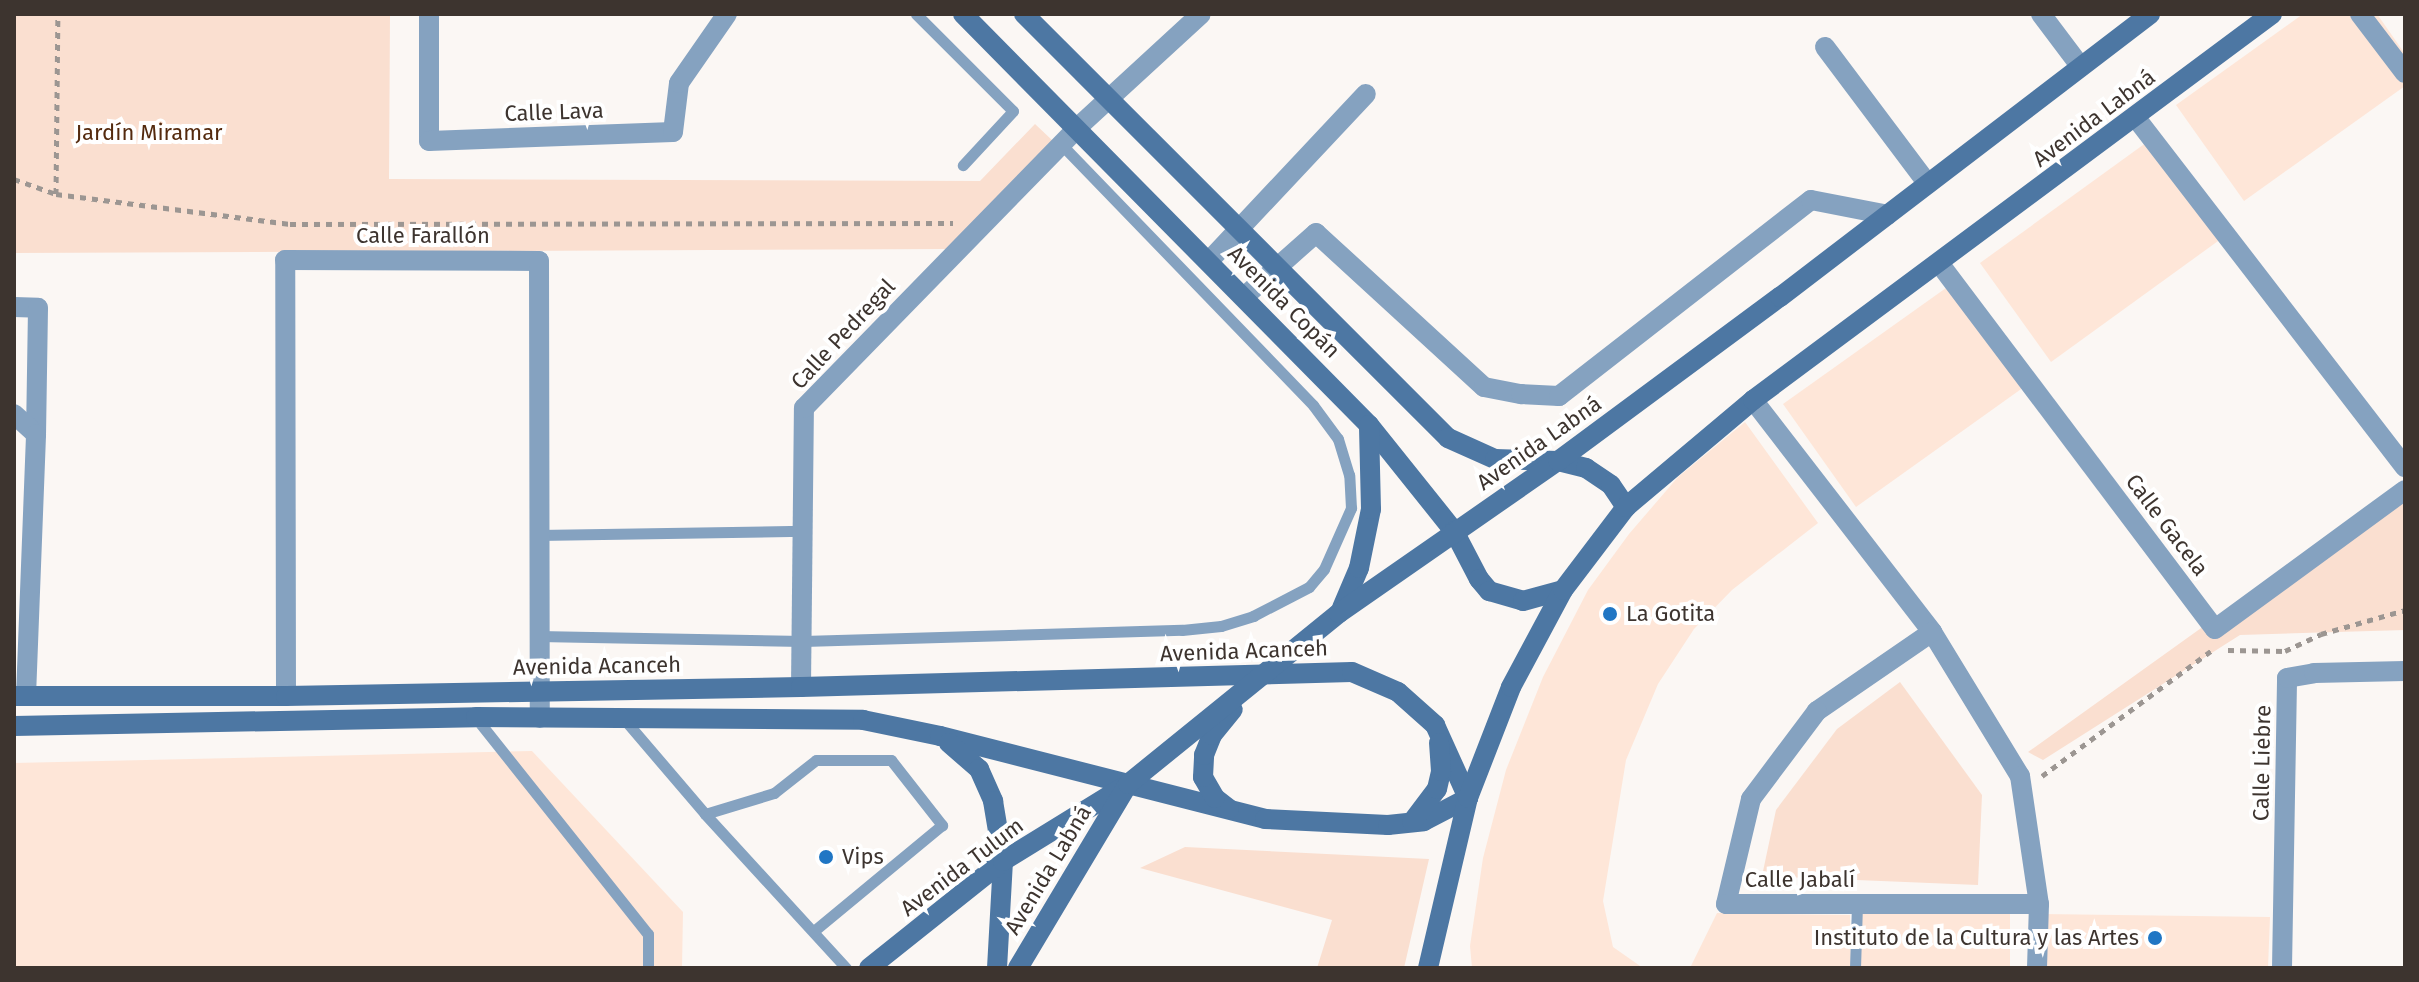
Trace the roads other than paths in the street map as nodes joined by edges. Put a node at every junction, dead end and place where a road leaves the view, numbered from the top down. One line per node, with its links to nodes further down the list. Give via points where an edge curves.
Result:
1 (429, 14): 2 (street, Calle Lava, via 429,141 673,132 679,83)
2 (727, 14)
3 (916, 14): 19 (lane, via 1013,111)
4 (963, 14): 17 (street, Avenida Copán)
5 (1024, 14): 15 (street, Avenida Copán)
6 (1201, 14): 15 (street, Calle Pedregal)
7 (2041, 14): 12 (street)
8 (2150, 14): 12 (street, Avenida Labná)
9 (2272, 14): 16 (street, Avenida Labná)
10 (2360, 14): 13 (street)
11 (1825, 47): 20 (street)
12 (2081, 67): 20 (street, Avenida Labná)
13 (2405, 73)
14 (1366, 94): 22 (street)
15 (1108, 99): 17 (street, Calle Pedregal); 22 (street, Avenida Copán)
16 (2136, 118): 24 (street, Avenida Labná); 33 (street)
17 (1077, 128): 18 (street, Calle Pedregal); 23 (street, Avenida Copán)
18 (1062, 145): 36 (street, Calle Pedregal, via 804,408); 43 (lane, via 1292,383 1338,439 1349,475 1351,508 1330,556 1309,587 1221,626)
19 (963, 165)
20 (1928, 184): 21 (street, Avenida Labná)
21 (1888, 215): 25 (street, via 1811,200 1559,396 1484,387 1316,233); 32 (street, Avenida Labná)
22 (1237, 230): 23 (street); 25 (street, Avenida Copán)
23 (1209, 261): 26 (street, Avenida Copán)
24 (1939, 263): 28 (street, Avenida Labná); 34 (street, Calle Gacela, via 2215,629)
25 (1275, 267): 26 (street); 32 (street, Avenida Copán, via 1448,438 1495,459)
26 (1245, 296): 30 (street, Avenida Copán)
27 (14, 307): 31 (street, via 38,308)
28 (1753, 400): 35 (street, Avenida Labná); 41 (street)
29 (14, 414): 31 (street)
30 (1369, 425): 37 (street, Avenida Copán); 40 (street, via 1371,509 1359,568)
31 (36, 434): 48 (street)
32 (1558, 461): 35 (street, Avenida Copán, via 1599,475); 37 (street, Avenida Labná)
33 (2405, 467)
34 (2405, 490)
35 (1626, 507): 39 (street, Avenida Labná)
36 (804, 531): 38 (lane); 43 (street, Calle Pedregal)
37 (1454, 531): 39 (street, Avenida Copán, via 1489,591 1523,601); 40 (street, Avenida Labná)
38 (538, 535): 42 (street, Calle Farallón); 49 (street, Calle Farallón, via 539,261 285,260)
39 (1563, 590): 57 (street, Avenida Labná, via 1511,687)
40 (1339, 613): 45 (street, Avenida Labná)
41 (1932, 632): 62 (street, Calle Jabalí, via 1817,711 1751,799 1726,904); 63 (street, via 2020,776)
42 (538, 636): 43 (lane); 47 (street, Calle Farallón)
43 (803, 641): 46 (street, Calle Pedregal)
44 (2405, 671): 75 (street, Calle Liebre, via 2287,678)
45 (1261, 675): 46 (street, Avenida Acanceh); 53 (street, Avenida Acanceh, via 1352,672 1398,692); 56 (street, Avenida Labná); 58 (street, via 1212,735 1204,755 1203,777)
46 (801, 687): 47 (street, Avenida Acanceh)
47 (538, 690): 49 (street, Avenida Acanceh); 51 (street, Calle Farallón)
48 (20, 696): 49 (street, Avenida Acanceh)
49 (286, 696)
50 (476, 717): 51 (street); 54 (street); 66 (lane, via 648,934)
51 (540, 718): 52 (street)
52 (624, 719): 55 (street, via 863,720); 59 (lane)
53 (1435, 725): 57 (street, Avenida Acanceh); 60 (street, via 1441,771 1437,789)
54 (14, 726)
55 (940, 736): 56 (street); 61 (street, via 969,757 986,782)
56 (1128, 784): 58 (street); 61 (street, Avenida Tulum); 70 (street, Avenida Labná)
57 (1468, 798): 60 (street); 65 (street, Avenida Labná)
58 (1229, 809): 60 (street, via 1265,819 1314,823)
59 (705, 814): 64 (lane); 64 (lane, via 774,793 816,760 891,760 942,825)
60 (1412, 822)
61 (1003, 861): 68 (street, Avenida Tulum); 69 (street)
62 (1857, 904): 63 (street, Calle Jabalí); 73 (lane)
63 (2039, 904): 74 (street)
64 (814, 931): 67 (lane)
65 (1432, 940): 71 (street, Avenida Labná); 72 (street)
66 (648, 968)
67 (846, 968)
68 (869, 968)
69 (997, 968)
70 (1018, 968)
71 (1428, 968)
72 (1436, 968)
73 (1855, 968)
74 (2037, 968)
75 (2282, 968)

